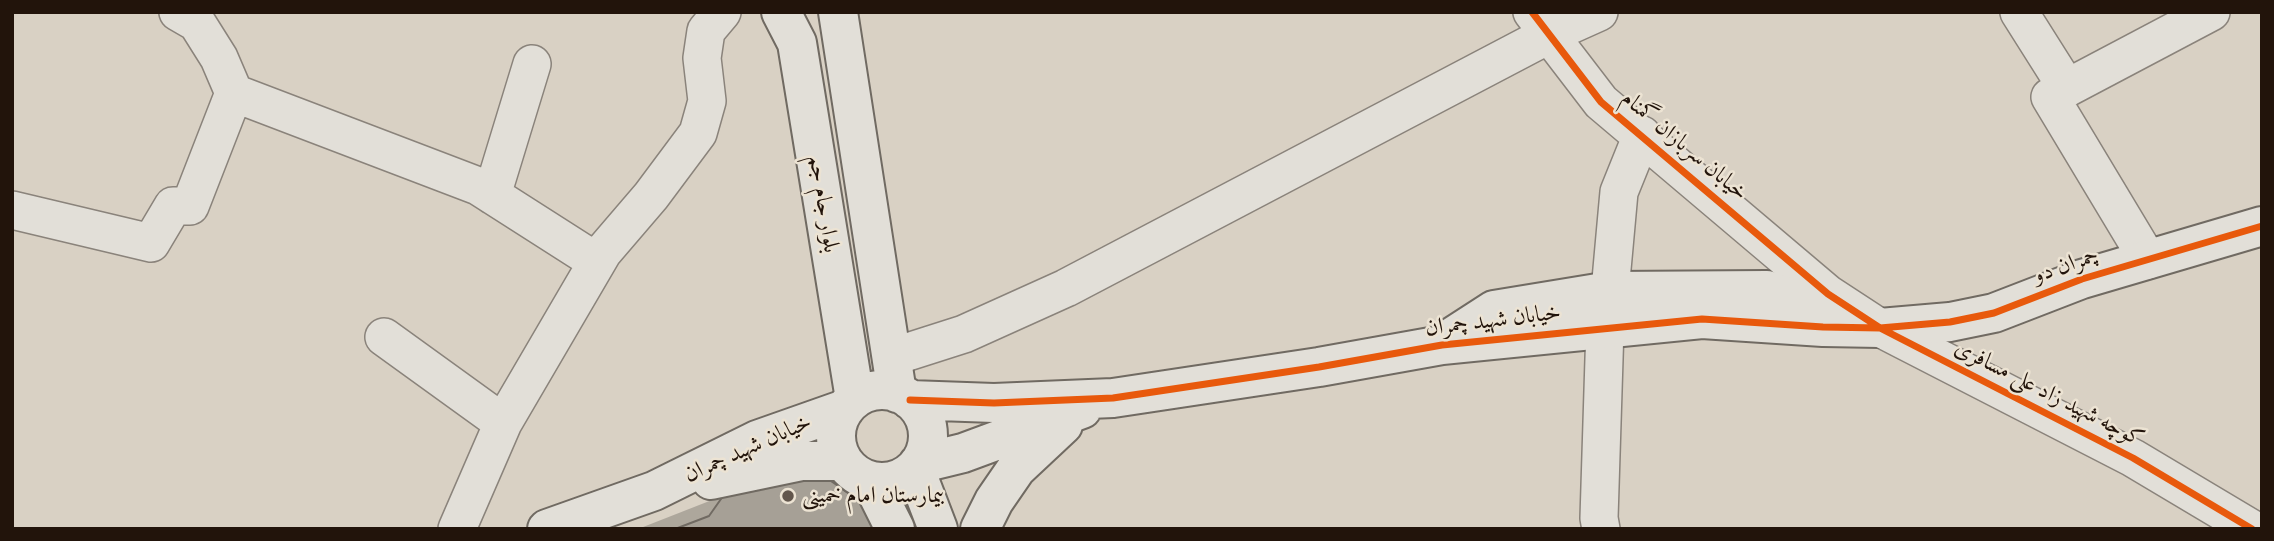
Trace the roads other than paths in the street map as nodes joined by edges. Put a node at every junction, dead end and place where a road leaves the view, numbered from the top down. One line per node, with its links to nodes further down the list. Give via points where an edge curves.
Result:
1 (178, 12): 11 (street, via 197,23)
2 (722, 12): 17 (street, via 706,31 702,58 707,101 698,133)
3 (781, 12): 23 (street, بلوار جام جم, via 797,43)
4 (838, 12): 22 (street, بلوار جام جم)
5 (1599, 12): 8 (street)
6 (2019, 12): 10 (street)
7 (2211, 12): 10 (street)
8 (1541, 23): 12 (street, خیابان سربازان گمنام, via 1601,102); 22 (street, via 1066,288 964,334)
9 (532, 64): 13 (street)
10 (2067, 88): 16 (street, via 2050,97)
11 (234, 93): 13 (street); 14 (street, via 190,206 173,206 151,243)
12 (1642, 135): 18 (street, خیابان سربازان گمنام); 19 (street, via 1619,192)
13 (492, 195): 17 (street)
14 (12, 210)
15 (2262, 226): 16 (street, چمران دو)
16 (2148, 260): 20 (street, چمران دو, via 2082,279 1994,313)
17 (597, 262): 25 (street)
18 (1828, 294): 20 (street, کوچه شهید زاد علی مسافری)
19 (1607, 309): 20 (street, خیابان شهید چمران); 24 (street, خیابان شهید چمران, via 1441,345); 34 (street)
20 (1880, 328): 35 (street, کوچه شهید زاد علی مسافری, via 2133,458)
21 (384, 337): 25 (street)
22 (900, 383): 23 (street, via 868,392); 24 (street, via 994,403); 26 (street, via 927,426 928,442)
23 (850, 404): 27 (street, via 836,433); 28 (street, خیابان شهید چمران, via 757,440)
24 (1096, 404): 26 (street); 33 (street, via 1017,469)
25 (503, 423): 29 (street)
26 (917, 466): 27 (street, via 902,478 887,482); 32 (street)
27 (857, 471): 28 (street, خیابان شهید چمران, via 813,459); 31 (street)
28 (654, 491): 30 (street, خیابان شهید چمران)
29 (457, 529)
30 (547, 529)
31 (895, 529)
32 (938, 529)
33 (980, 529)
34 (1601, 529)
35 (2252, 529)

